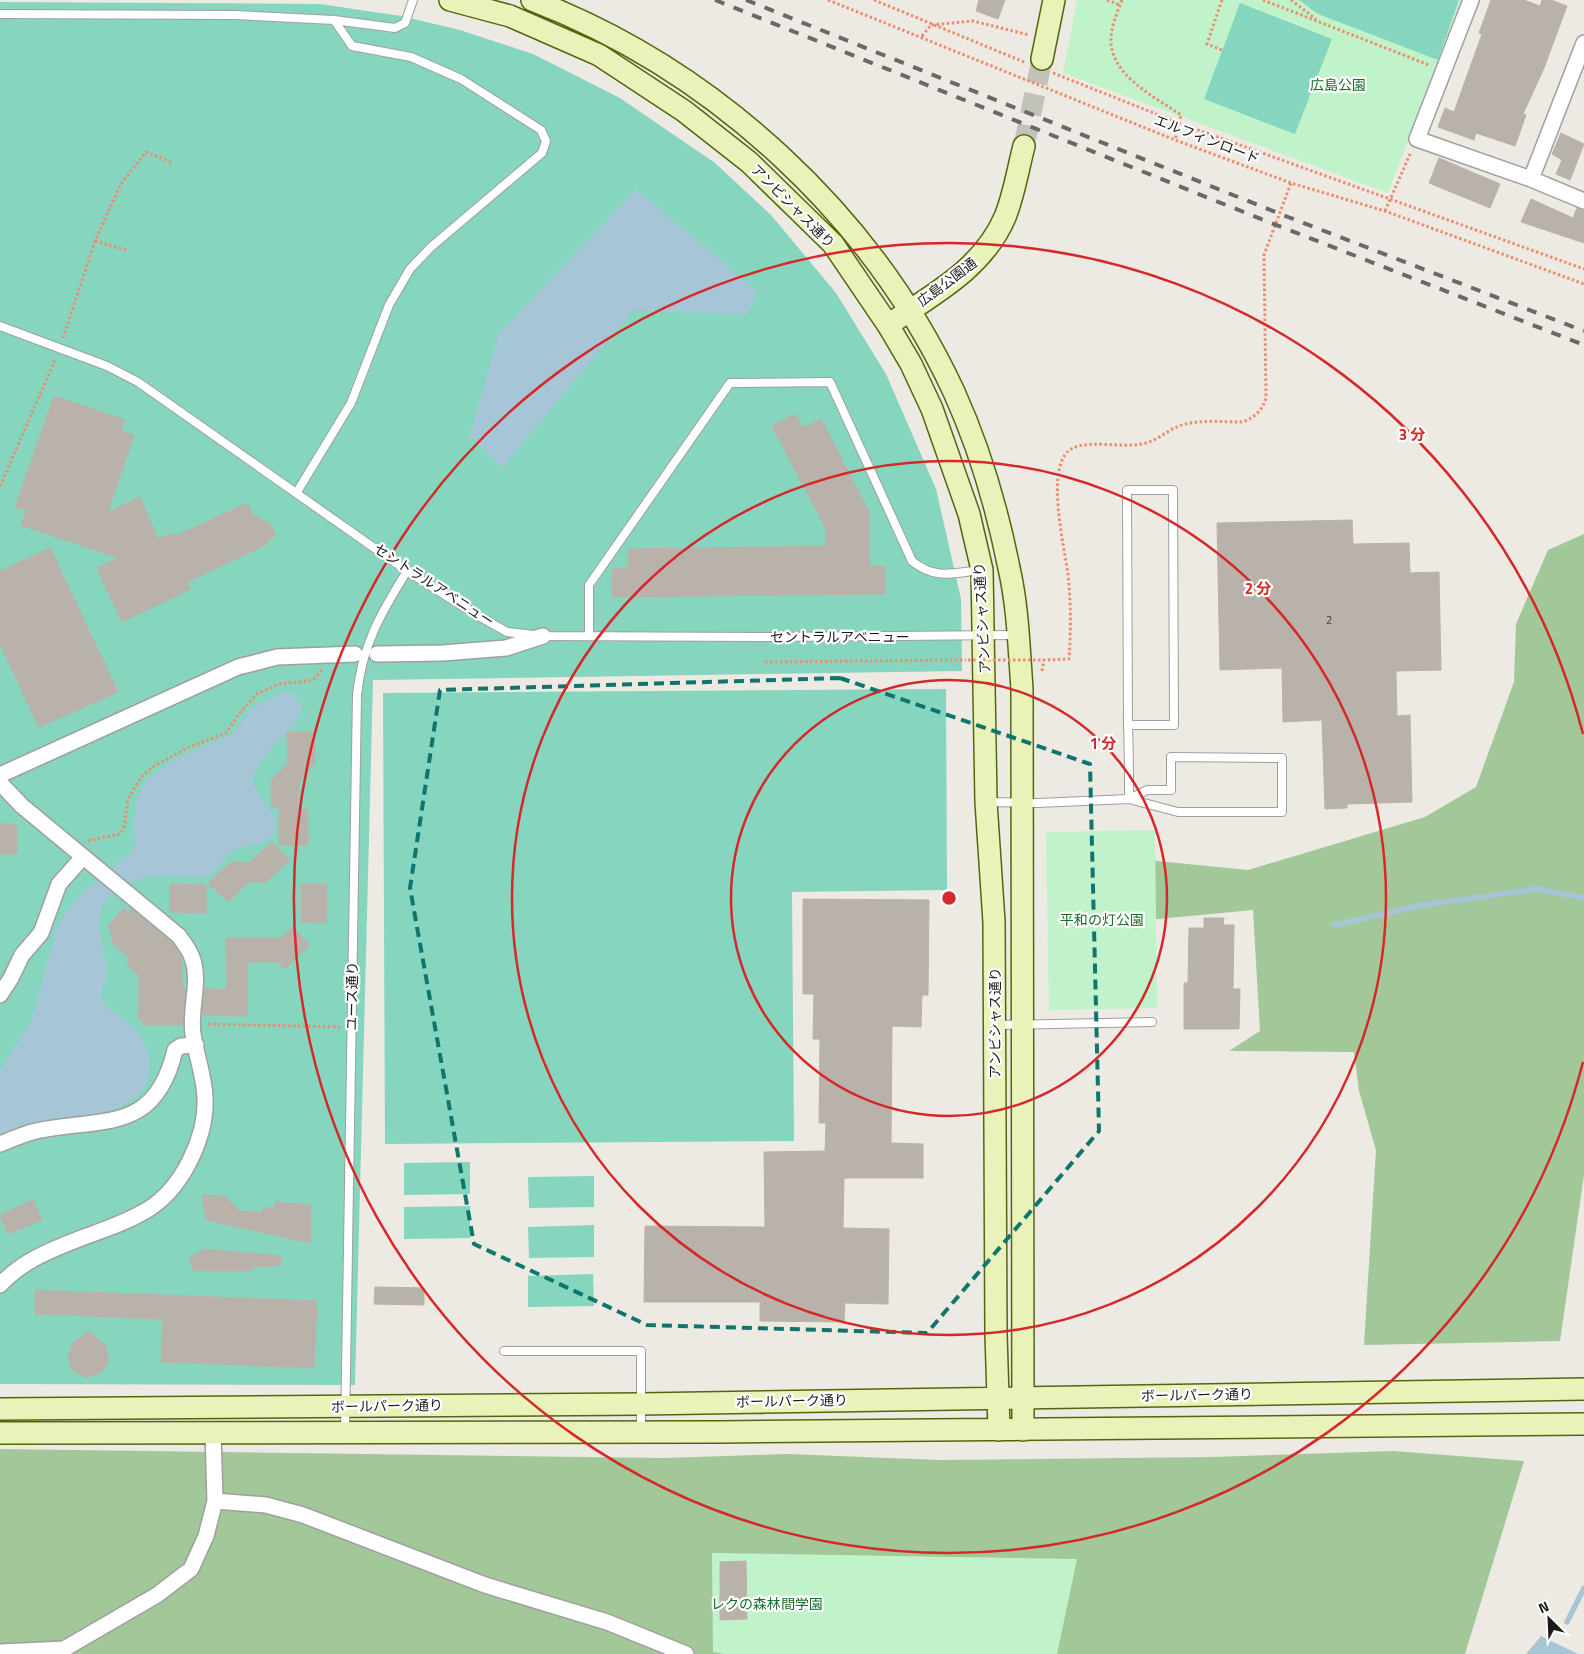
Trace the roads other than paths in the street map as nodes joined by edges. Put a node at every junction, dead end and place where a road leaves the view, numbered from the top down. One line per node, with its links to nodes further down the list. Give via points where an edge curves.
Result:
1 (413, 0): 7 (lane, via 405,24 395,28)
2 (450, 0): 14 (street, アンビシャス通り, via 510,16 599,55 684,111 749,162 833,244)
3 (532, 0): 13 (street, アンビシャス通り, via 640,51 757,135 859,241)
4 (1054, 0): 9 (street)
5 (1471, 0): 11 (street, via 1417,138)
6 (0, 14): 7 (lane)
7 (334, 20): 16 (lane, via 352,46 398,54 436,67 514,110 541,130 546,141 542,153 431,247 410,269 389,305 351,403)
8 (1584, 43): 11 (street)
9 (1041, 66)
10 (1024, 146): 13 (street, 広島公園通, via 1006,215 989,244 957,278)
11 (1530, 179): 12 (street)
12 (1584, 201)
13 (909, 311): 14 (street, 広島公園通); 19 (street, アンビシャス通り, via 954,392 978,454 1010,570)
14 (888, 325): 17 (street, アンビシャス通り, via 932,409 969,514)
15 (0, 326): 16 (lane, セントラルアベニュー, via 107,366 138,382)
16 (297, 492): 18 (lane, セントラルアベニュー)
17 (982, 570): 21 (lane, via 937,575 912,561 830,382 730,383 589,585); 22 (street, アンビシャス通り)
18 (406, 571): 20 (lane, セントラルアベニュー, via 507,632); 44 (lane, ユース通り, via 370,635 357,695)
19 (1018, 635): 22 (lane, セントラルアベニュー); 30 (street, アンビシャス通り)
20 (543, 636): 21 (lane, セントラルアベニュー); 24 (street, via 506,648)
21 (590, 636): 22 (lane, セントラルアベニュー)
22 (985, 636): 29 (street, アンビシャス通り)
23 (355, 654): 26 (street, via 277,657 238,667)
24 (377, 654)
25 (1128, 725): 25 (lane, via 1127,490 1173,490 1174,725); 28 (lane)
26 (0, 774)
27 (0, 783): 31 (street, via 22,806)
28 (1129, 799): 28 (lane, via 1147,790 1170,790 1171,758 1282,758 1282,812 1178,812); 30 (lane)
29 (986, 802): 30 (lane); 34 (street, アンビシャス通り, via 994,922)
30 (1023, 802): 35 (street, アンビシャス通り)
31 (80, 854): 32 (street, via 59,884 41,934 22,955); 36 (street, via 179,936 191,955 196,975 193,1024)
32 (0, 996)
33 (1152, 1022): 35 (lane)
34 (995, 1025): 35 (lane); 42 (street, アンビシャス通り)
35 (1023, 1025): 41 (street, アンビシャス通り)
36 (196, 1046): 37 (street, via 181,1046 175,1050 165,1082 152,1099 136,1110 115,1120 36,1131); 38 (street, via 203,1076 205,1113 191,1156 171,1190 148,1210 123,1223 29,1260)
37 (0, 1144)
38 (0, 1285)
39 (504, 1352): 43 (lane, via 641,1351)
40 (1584, 1389): 41 (street, ボールパーク通り)
41 (1022, 1398): 42 (street, ボールパーク通り); 48 (street, アンビシャス通り)
42 (997, 1399): 43 (street, ボールパーク通り); 47 (street, アンビシャス通り)
43 (641, 1404): 44 (street, ボールパーク通り); 50 (lane)
44 (345, 1407): 45 (street, ボールパーク通り); 52 (lane, ユース通り)
45 (0, 1409)
46 (1584, 1424): 48 (street, ボールパーク通り)
47 (999, 1430): 48 (street, ボールパーク通り); 50 (street, ボールパーク通り)
48 (1023, 1430)
49 (213, 1432): 51 (street, ボールパーク通り); 52 (street, ボールパーク通り); 53 (street)
50 (641, 1432): 52 (street, ボールパーク通り)
51 (0, 1433)
52 (345, 1433)
53 (215, 1500): 54 (street, via 206,1536 191,1569 157,1595); 56 (street, via 266,1505 303,1515 486,1585 607,1622)
54 (64, 1651): 55 (street)
55 (0, 1652)
56 (686, 1654)

